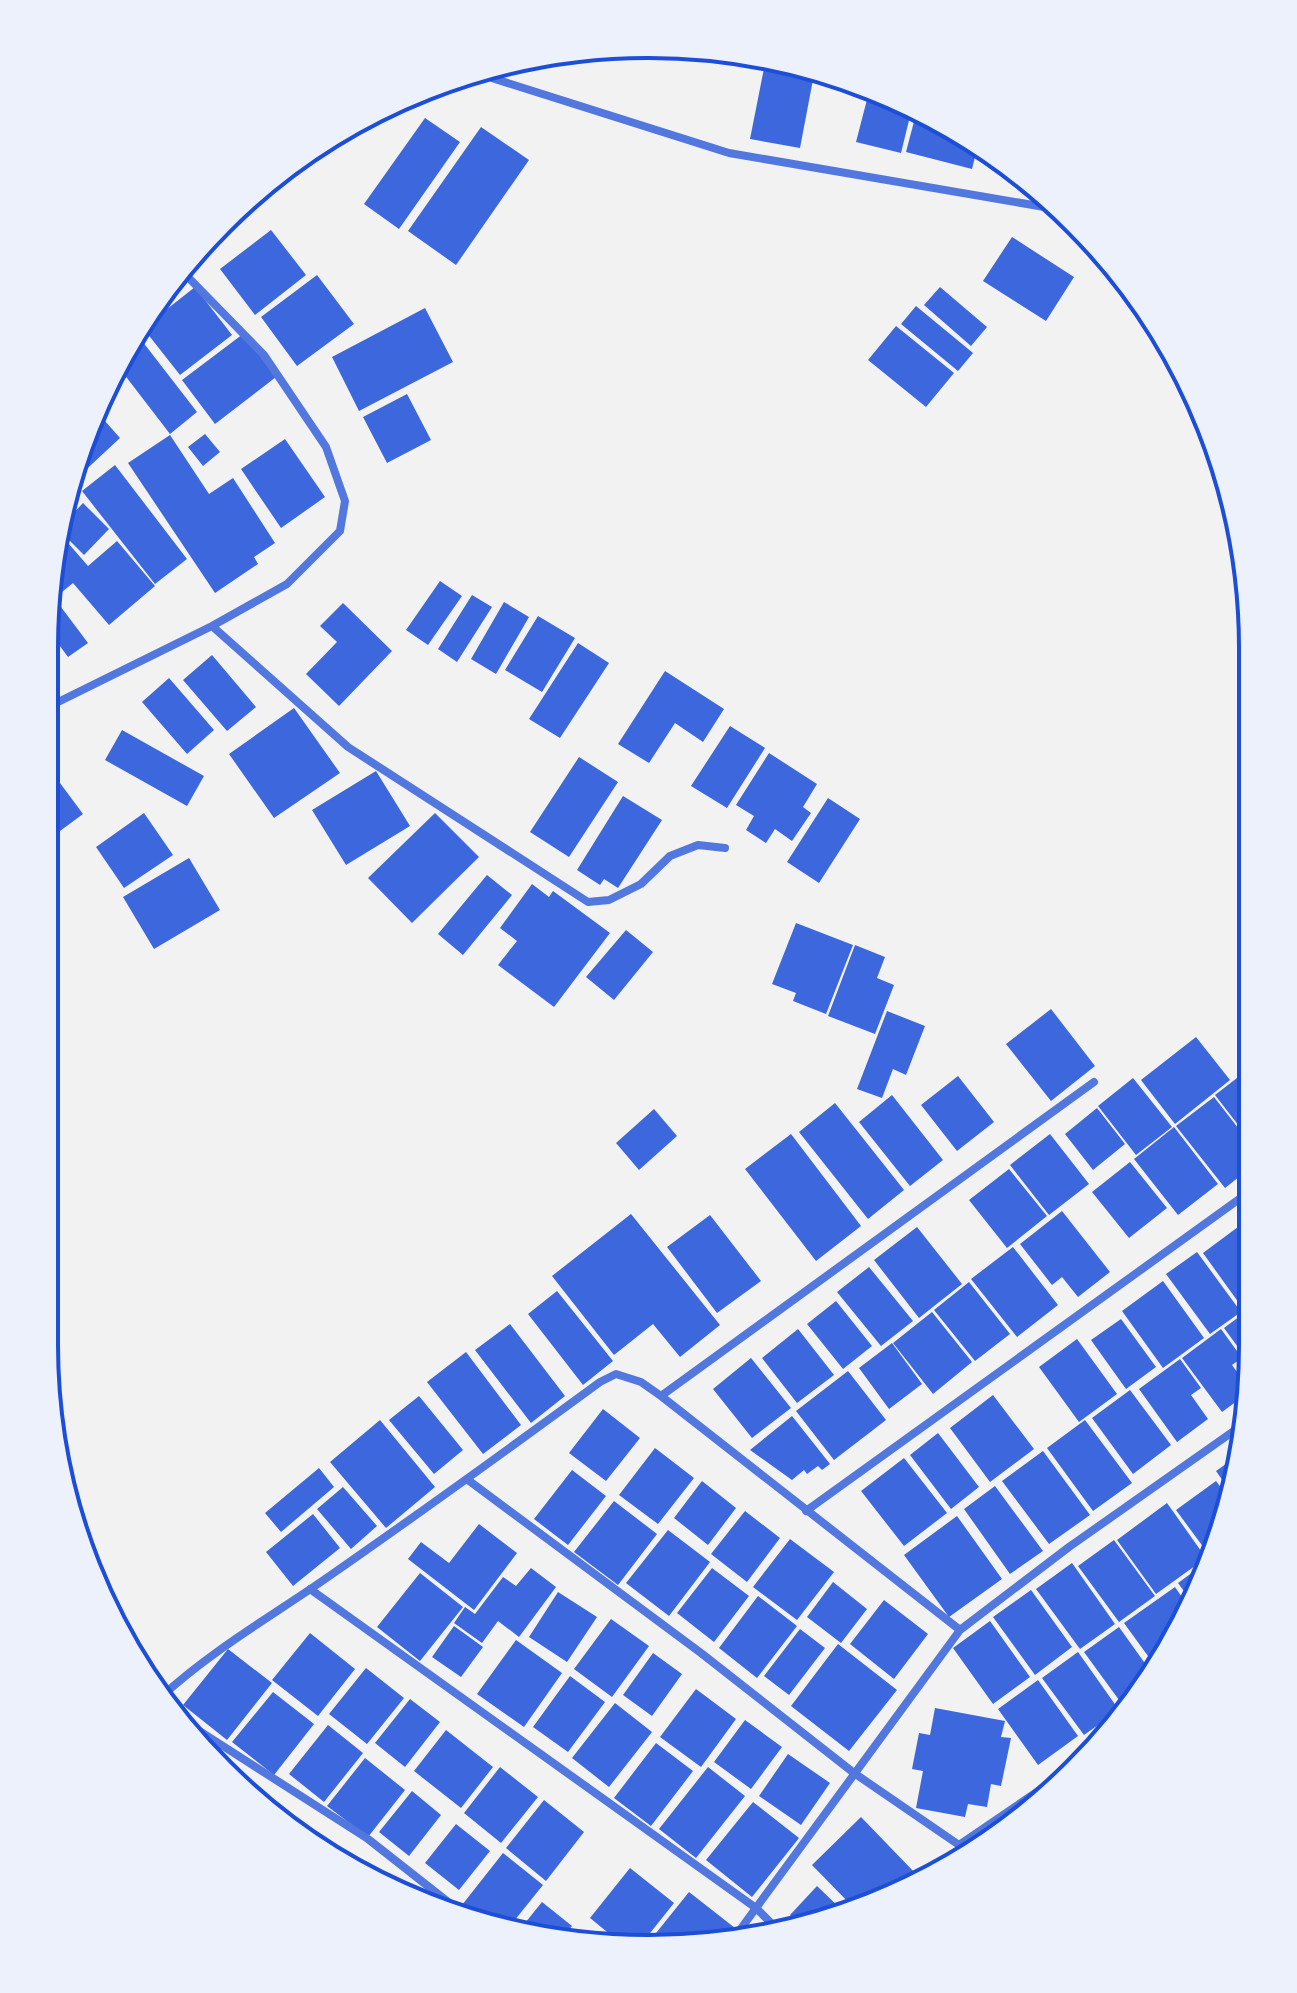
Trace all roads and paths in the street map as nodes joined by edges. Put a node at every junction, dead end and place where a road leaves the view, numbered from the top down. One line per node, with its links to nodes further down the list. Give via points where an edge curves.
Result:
1 (494, 79): 2 (street, via 729,153)
2 (1039, 206)
3 (189, 278): 4 (street, via 264,355 326,447 345,501 340,531 296,576)
4 (212, 626): 5 (street); 6 (street, via 348,747 588,902 609,900 641,884 670,856 698,845)
5 (58, 702)
6 (725, 848)
7 (1094, 1082): 9 (street)
8 (1239, 1199): 12 (street)
9 (661, 1396): 11 (street, via 616,1374); 12 (street)
10 (1232, 1432): 14 (street)
11 (468, 1480): 13 (street); 17 (street)
12 (806, 1511): 14 (street)
13 (310, 1589): 15 (street, via 195,1666); 21 (street)
14 (960, 1630): 17 (street)
15 (170, 1689)
16 (206, 1735): 20 (street, via 368,1839)
17 (854, 1773): 19 (street); 21 (street)
18 (1018, 1805): 19 (street)
19 (959, 1845)
20 (442, 1898)
21 (756, 1908): 22 (street); 23 (street)
22 (770, 1922)
23 (742, 1928)

